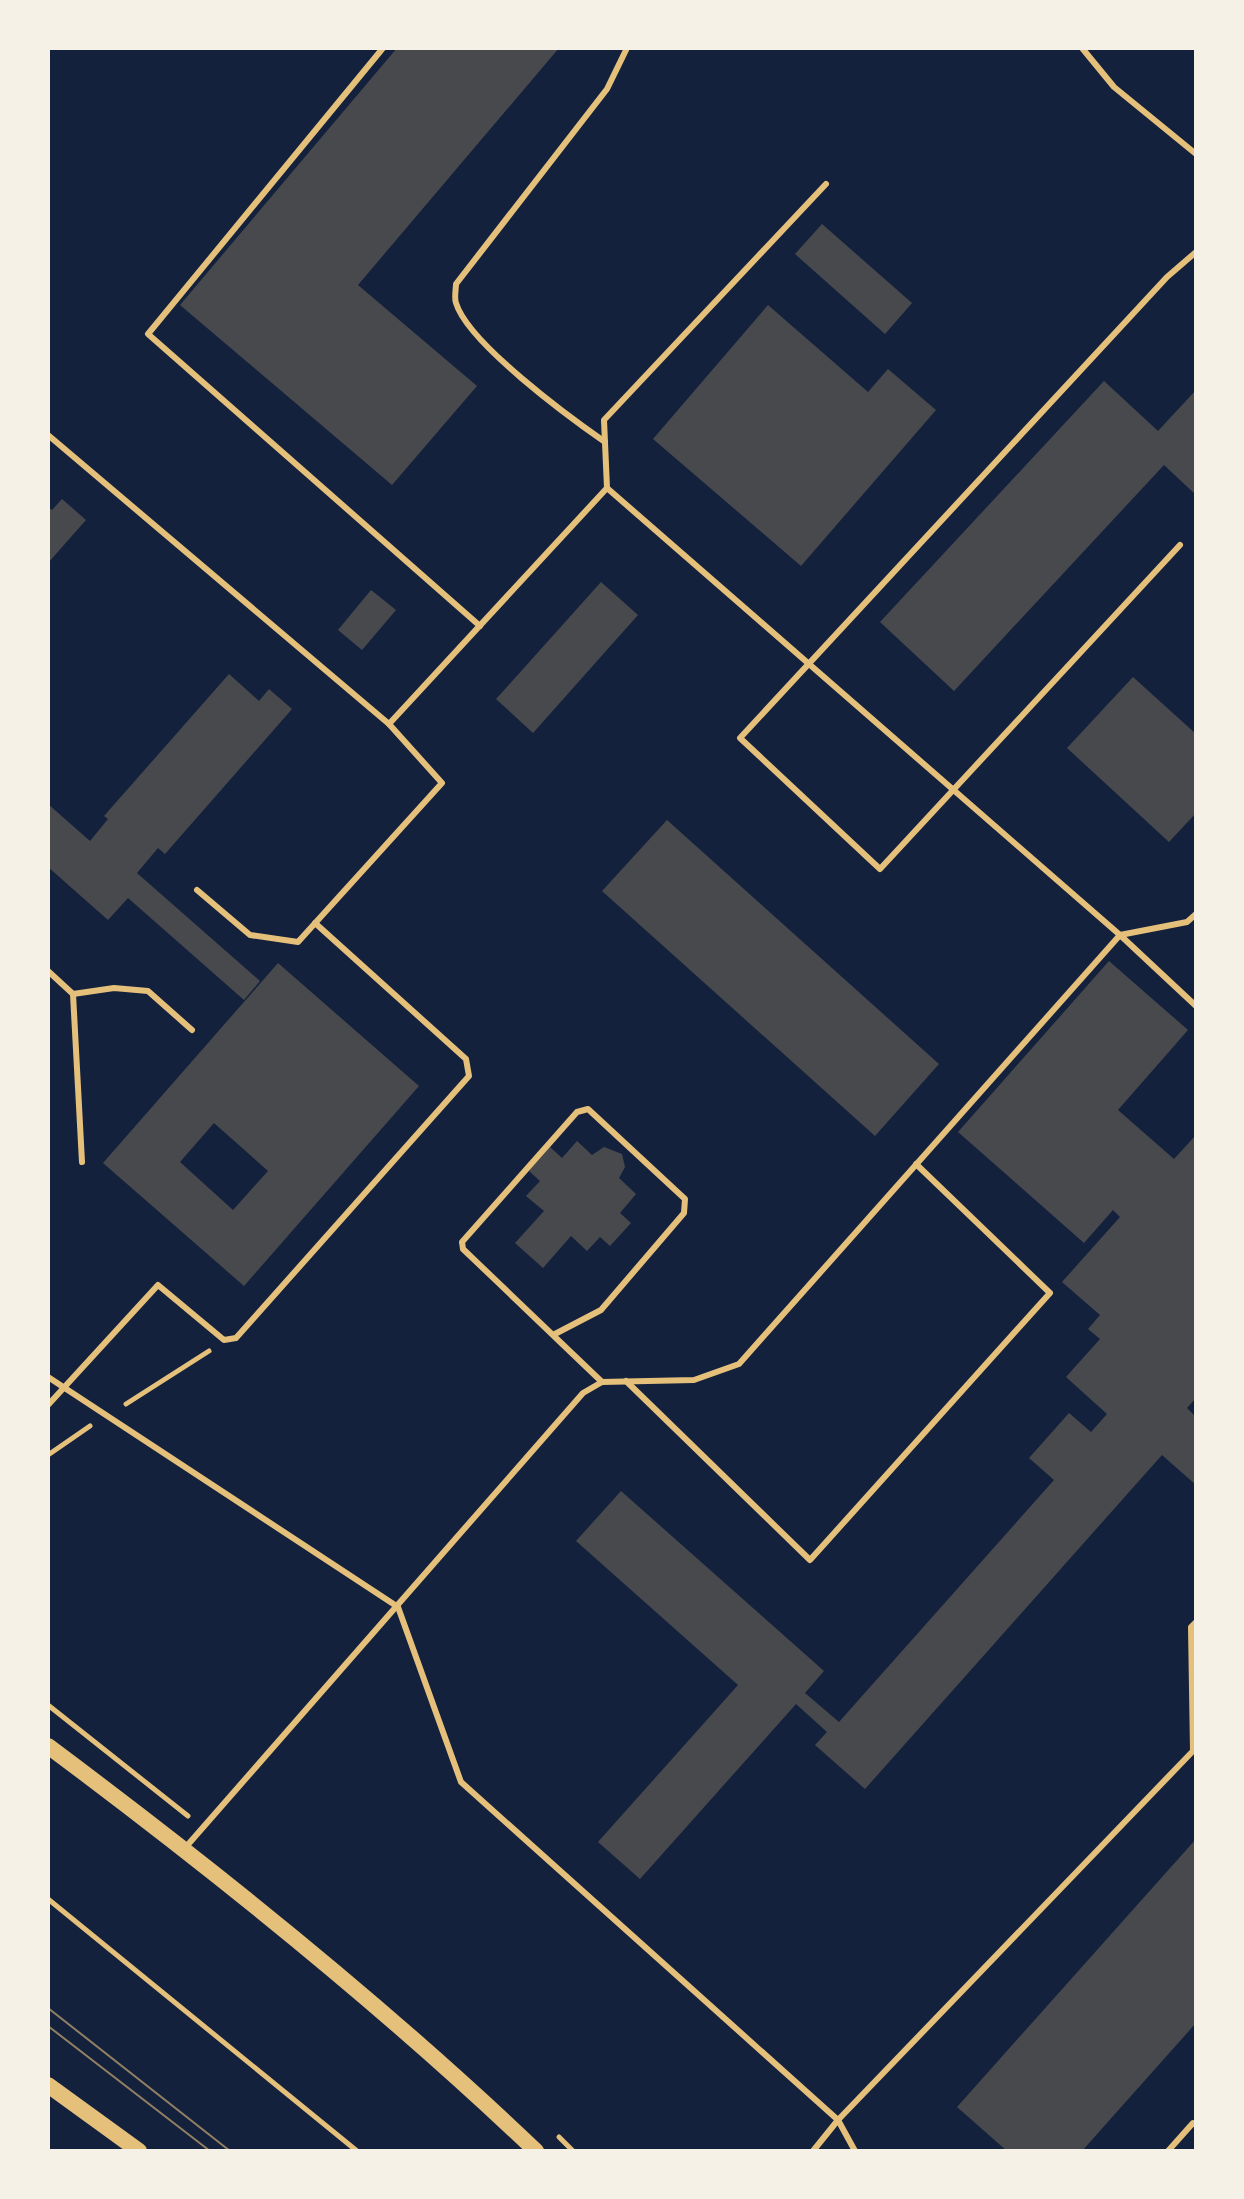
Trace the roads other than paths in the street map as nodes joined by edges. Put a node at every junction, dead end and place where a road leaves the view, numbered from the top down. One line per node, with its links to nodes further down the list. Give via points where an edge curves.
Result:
1 (383, 48): 11 (lane, via 148,334)
2 (627, 48): 8 (lane, via 607,89 456,284 456,303 487,347)
3 (1082, 48): 4 (lane, via 1114,87)
4 (1196, 154)
5 (826, 184): 8 (lane, via 604,420)
6 (1196, 252): 12 (lane, via 982,474)
7 (48, 435): 13 (lane)
8 (605, 442): 9 (lane)
9 (607, 488): 11 (lane); 12 (lane)
10 (1180, 545): 14 (lane)
11 (480, 626): 13 (lane)
12 (811, 665): 14 (lane); 14 (lane, via 740,738 880,869)
13 (389, 724): 17 (lane, via 442,783)
14 (954, 790): 18 (lane)
15 (197, 890): 17 (lane, via 250,935 298,942)
16 (1196, 914): 18 (lane, via 1187,922)
17 (315, 923): 29 (lane, via 466,1059 469,1076 236,1338 224,1340 158,1285)
18 (1120, 935): 21 (lane); 24 (lane)
19 (48, 971): 20 (lane)
20 (73, 994): 22 (lane, via 114,988 148,991); 23 (lane)
21 (1196, 1006)
22 (192, 1030)
23 (82, 1162)
24 (916, 1164): 27 (lane, via 739,1364 694,1380); 27 (lane, via 1050,1293 810,1560)
25 (553, 1335): 25 (lane, via 463,1249 462,1242 577,1112 588,1109 685,1199 684,1213 601,1310); 28 (lane)
26 (48, 1377): 29 (lane)
27 (626, 1381): 28 (lane)
28 (602, 1382): 31 (lane, via 556,1421)
29 (63, 1388): 30 (lane); 31 (lane)
30 (48, 1405)
31 (398, 1607): 34 (lane); 36 (lane, via 461,1782)
32 (1196, 1622): 36 (lane, via 1191,1627 1193,1751)
33 (48, 1746): 34 (main road)
34 (185, 1848): 39 (main road, via 466,2085)
35 (48, 2085): 38 (main road)
36 (838, 2120): 40 (lane); 41 (lane)
37 (1196, 2125): 42 (lane)
38 (139, 2151)
39 (536, 2151)
40 (813, 2151)
41 (855, 2151)
42 (1168, 2151)

